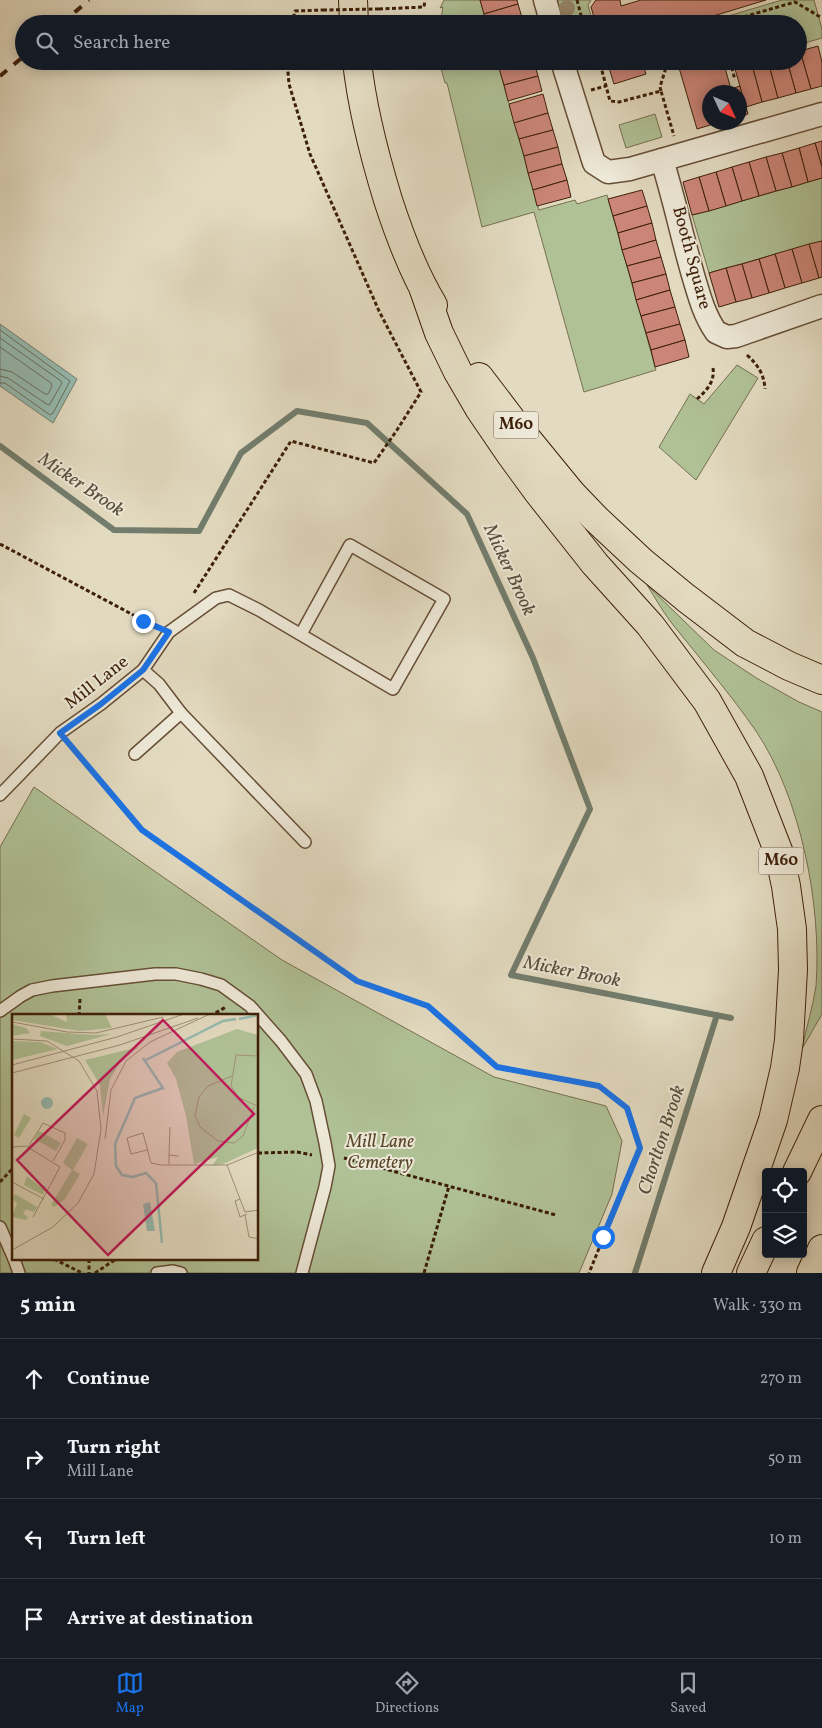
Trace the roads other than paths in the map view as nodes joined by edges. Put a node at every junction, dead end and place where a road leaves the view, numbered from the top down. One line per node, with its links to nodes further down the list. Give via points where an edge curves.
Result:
1 (353, 0): 3 (highway)
2 (545, 0): 4 (street)
3 (354, 15)
4 (549, 15)
5 (358, 70): 9 (highway, M60, via 367,123 394,222)
6 (565, 70): 8 (street, via 594,163 604,171 619,171)
7 (822, 114): 8 (street)
8 (662, 160): 10 (street, Booth Square, via 703,308 716,332 727,337 736,336)
9 (424, 290): 13 (highway, M60, via 453,339 514,423 595,518 679,592 745,644); 32 (highway, M60, via 439,333 458,372 511,455 595,564 650,625 708,701 749,776 779,853 792,929 794,970 785,1068 773,1120 736,1227)
10 (822, 306)
11 (301, 634): 11 (lane, Mill Lane, via 393,690 444,598 350,545); 12 (lane, Mill Lane, via 229,595 216,598 169,632)
12 (143, 670): 14 (lane, via 159,684); 16 (lane, Mill Lane, via 60,733)
13 (822, 680)
14 (181, 713): 15 (lane); 17 (lane)
15 (136, 754)
16 (0, 795)
17 (305, 842)
18 (0, 1011): 19 (lane, via 32,990 176,974 221,985)
19 (258, 1014)
20 (259, 1015): 31 (lane, via 306,1074 316,1101 329,1166)
21 (822, 1120): 22 (highway)
22 (800, 1168)
23 (0, 1227): 26 (lane)
24 (822, 1249): 34 (highway)
25 (762, 1250): 33 (highway)
26 (12, 1254)
27 (14, 1260): 28 (lane)
28 (19, 1273)
29 (157, 1273): 30 (lane)
30 (181, 1273)
31 (302, 1273)
32 (716, 1273)
33 (751, 1273)
34 (811, 1273)

